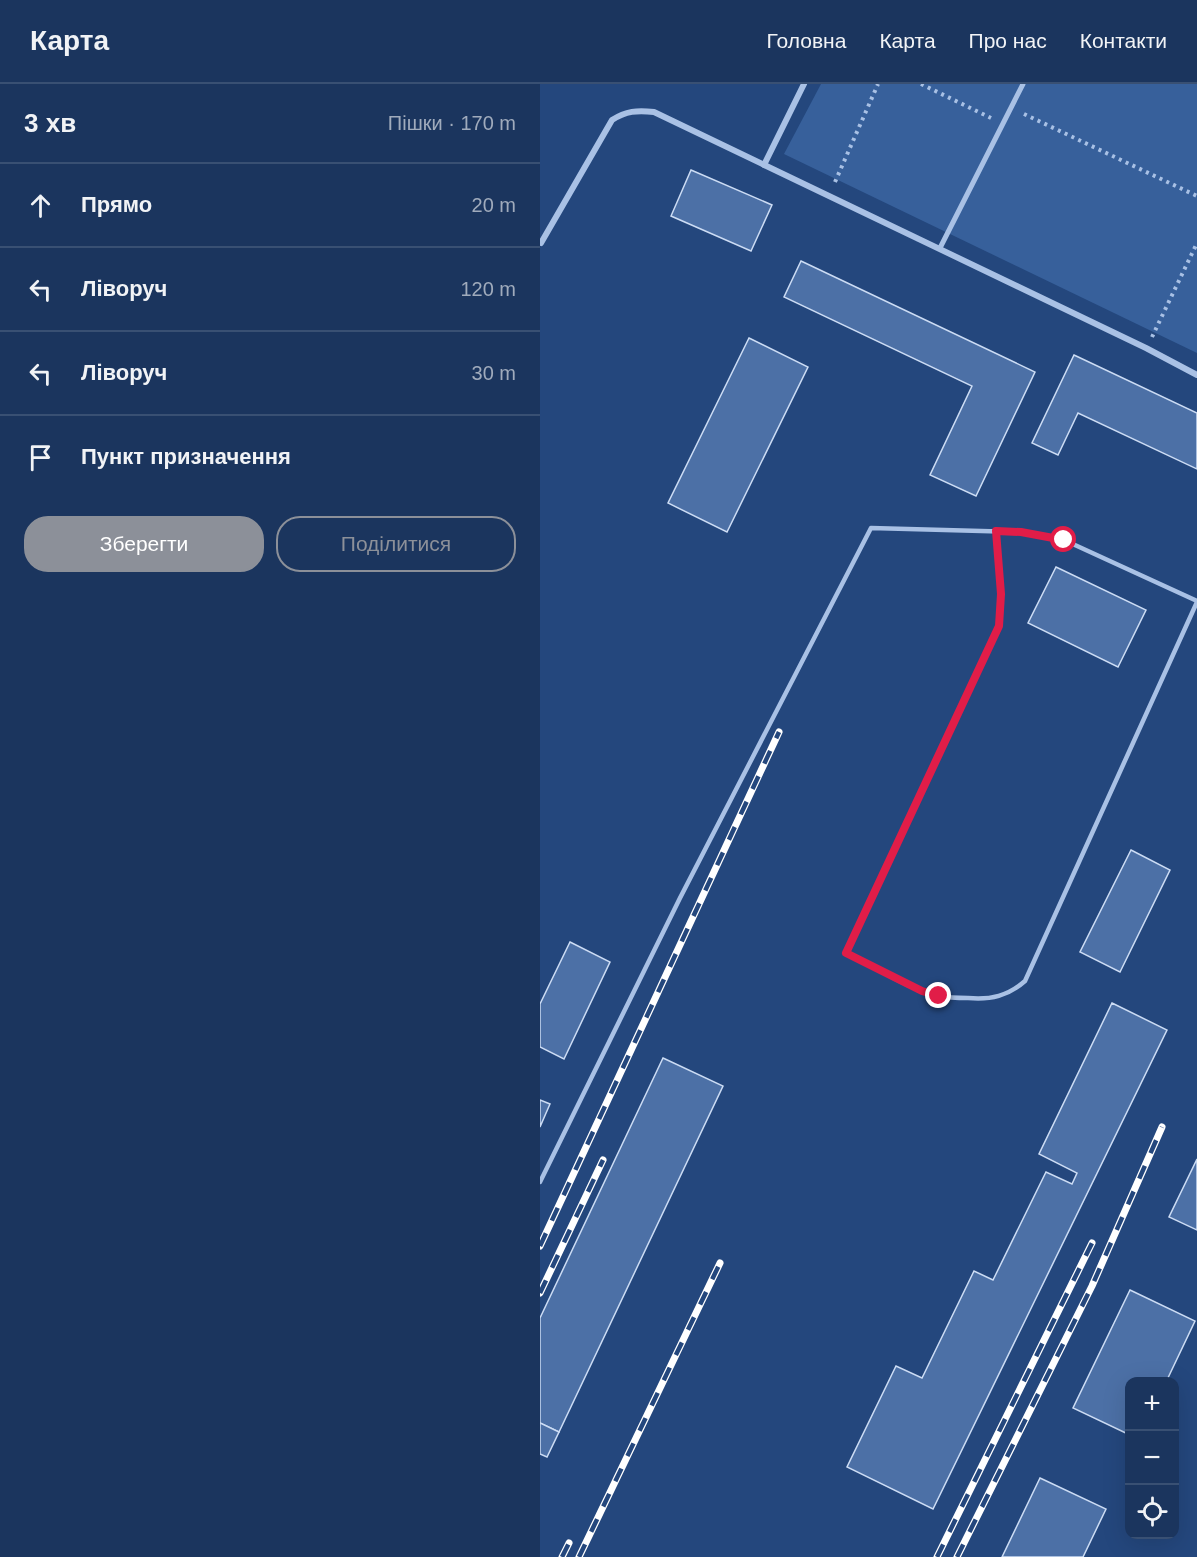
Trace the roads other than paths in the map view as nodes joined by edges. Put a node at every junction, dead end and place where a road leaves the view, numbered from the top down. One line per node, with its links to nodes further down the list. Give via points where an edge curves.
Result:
1 (804, 84): 3 (street)
2 (1023, 84): 5 (street)
3 (764, 165): 4 (street, via 654,112 623,113 612,120); 5 (street)
4 (541, 243)
5 (940, 249): 6 (street)
6 (1197, 375)
7 (996, 531): 8 (lane, via 1064,540); 8 (lane, via 1001,594 999,626 846,953 922,991 982,999 1015,990 1024,981); 9 (lane, via 871,528 680,898)
8 (1197, 601)
9 (540, 1182)

